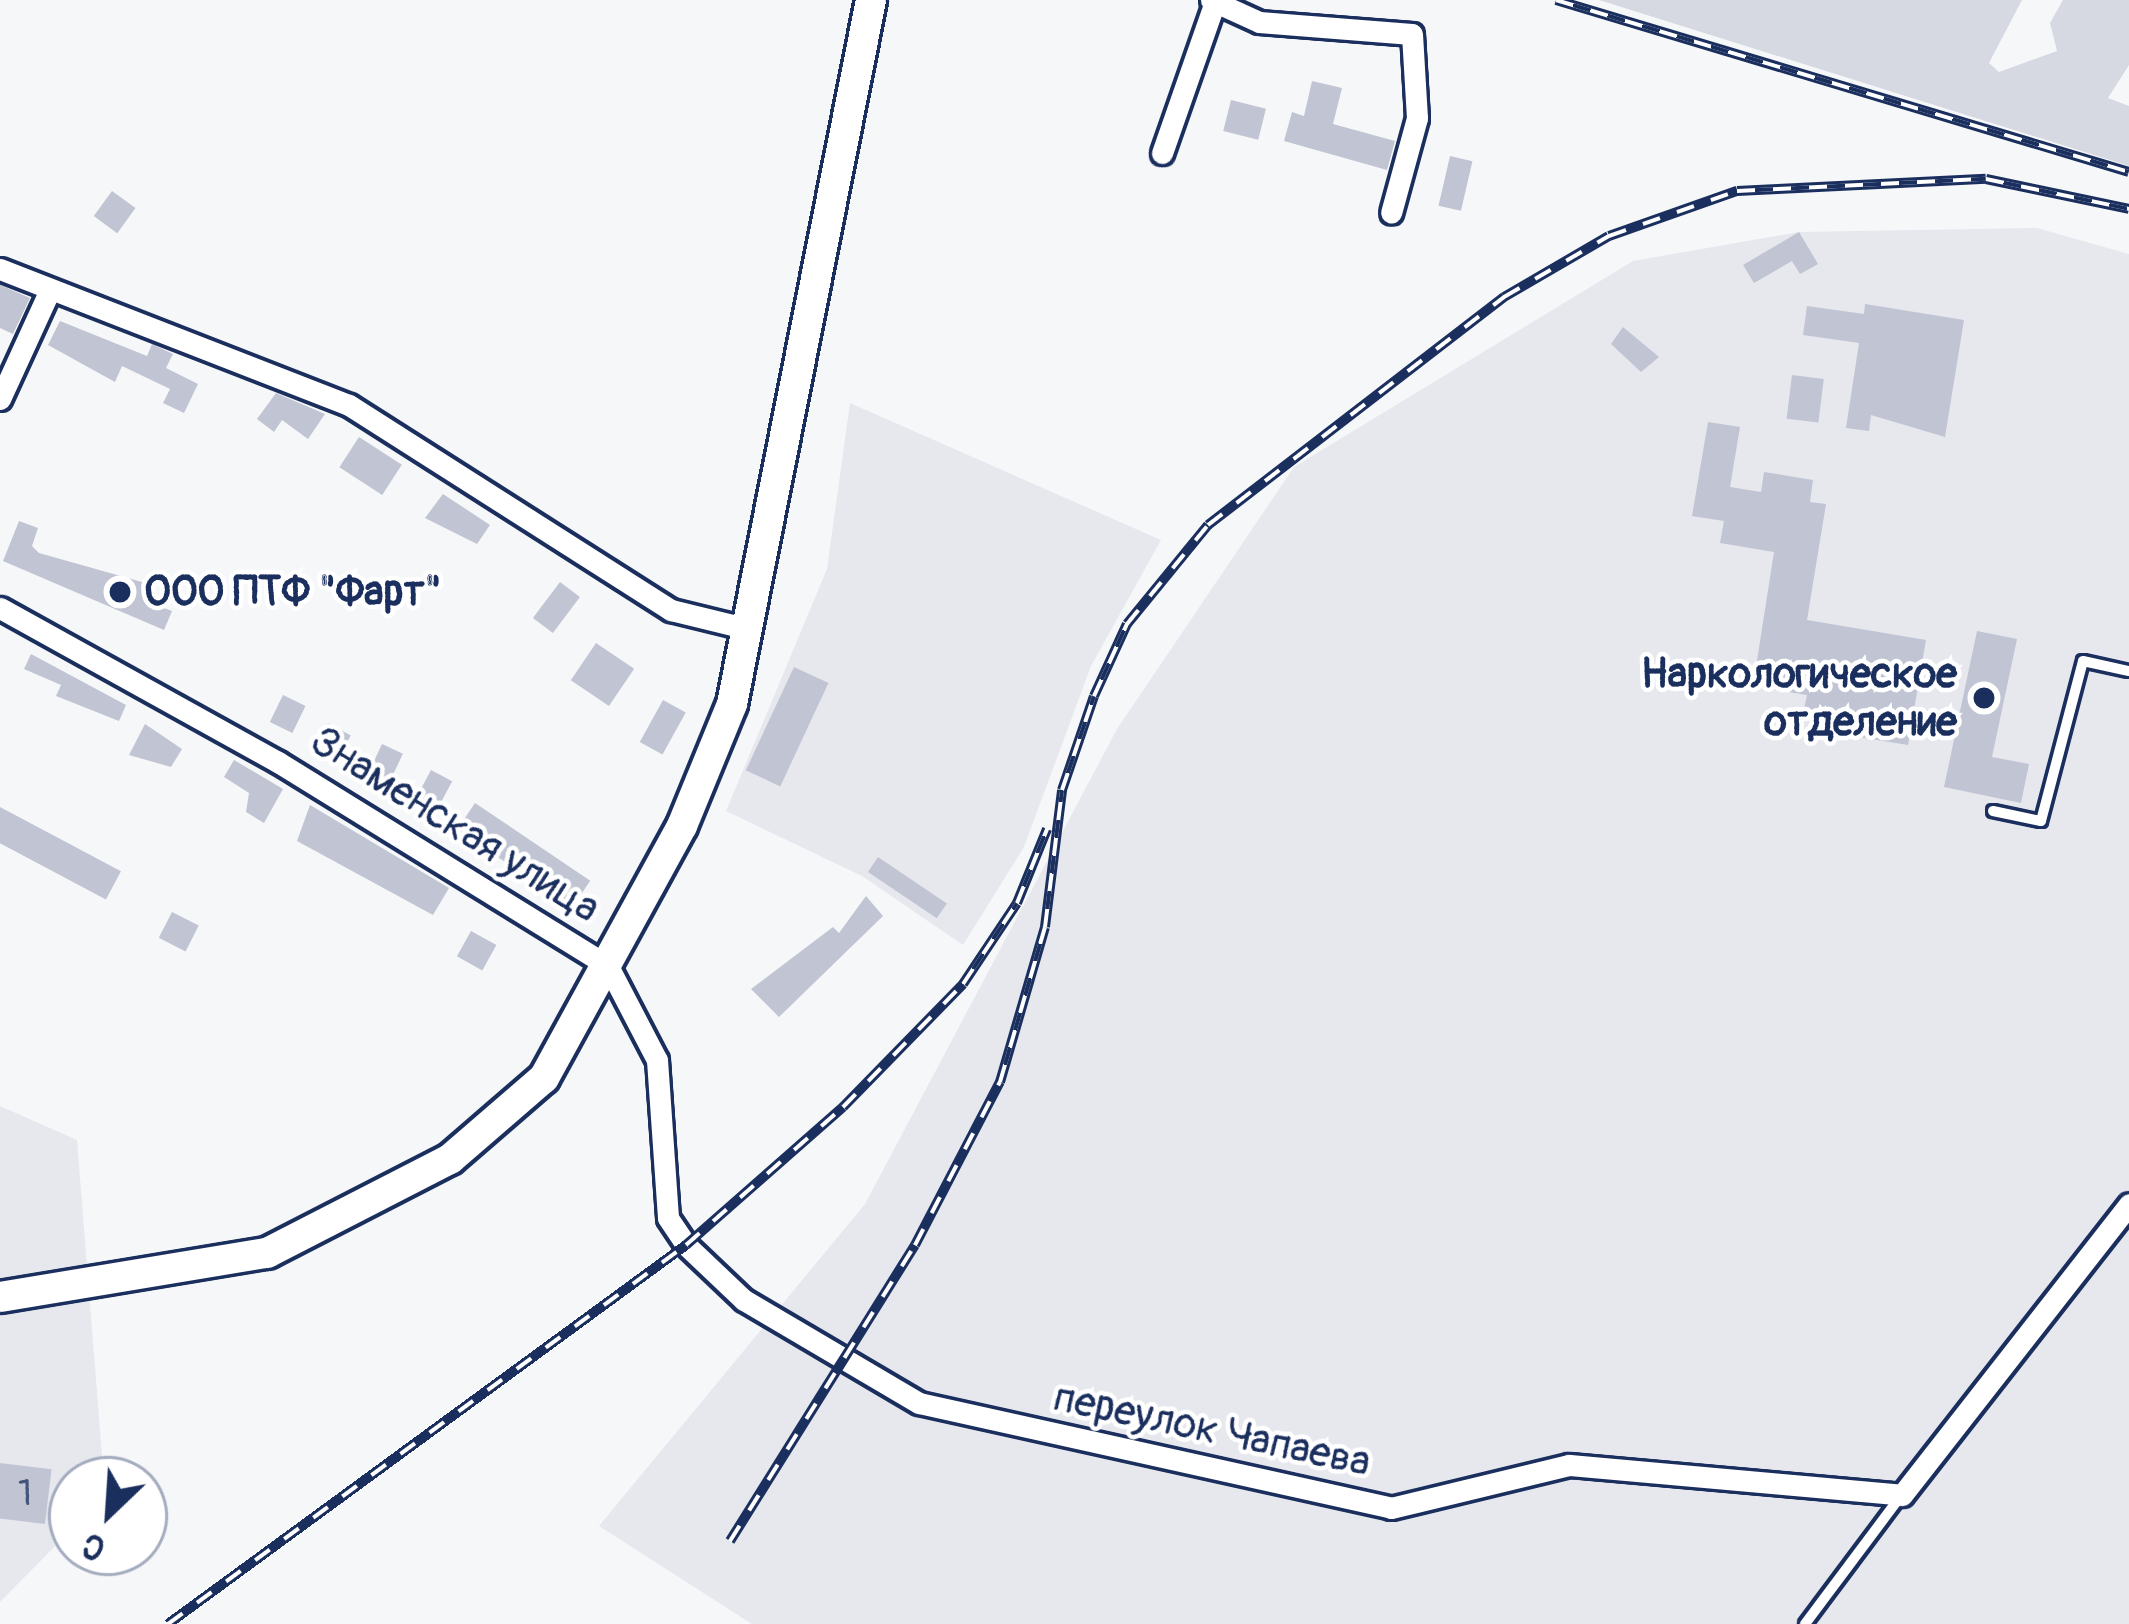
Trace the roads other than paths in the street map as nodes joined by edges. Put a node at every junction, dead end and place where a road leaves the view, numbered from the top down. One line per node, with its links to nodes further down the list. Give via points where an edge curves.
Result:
1 (871, 0): 9 (main road)
2 (1213, 1): 3 (street); 4 (street, via 1258,22 1412,34 1417,118)
3 (1162, 153)
4 (1391, 213)
5 (0, 269): 6 (street)
6 (49, 292): 7 (street); 9 (street, via 349,405 671,610)
7 (0, 399)
8 (0, 608): 12 (street, Знаменская улица, via 278,762)
9 (749, 629): 12 (main road, via 733,704)
10 (2129, 671): 11 (lane, via 2083,661 2041,821)
11 (1993, 811)
12 (608, 966): 14 (street, Знаменская улица, via 657,1060 668,1218); 15 (main road, via 544,1078 450,1159 267,1253)
13 (2129, 1204): 16 (street)
14 (686, 1245): 16 (street, переулок Чапаева, via 744,1300 919,1403 1260,1484 1391,1508 1569,1465)
15 (0, 1297)
16 (1901, 1495): 17 (lane)
17 (1805, 1624)

